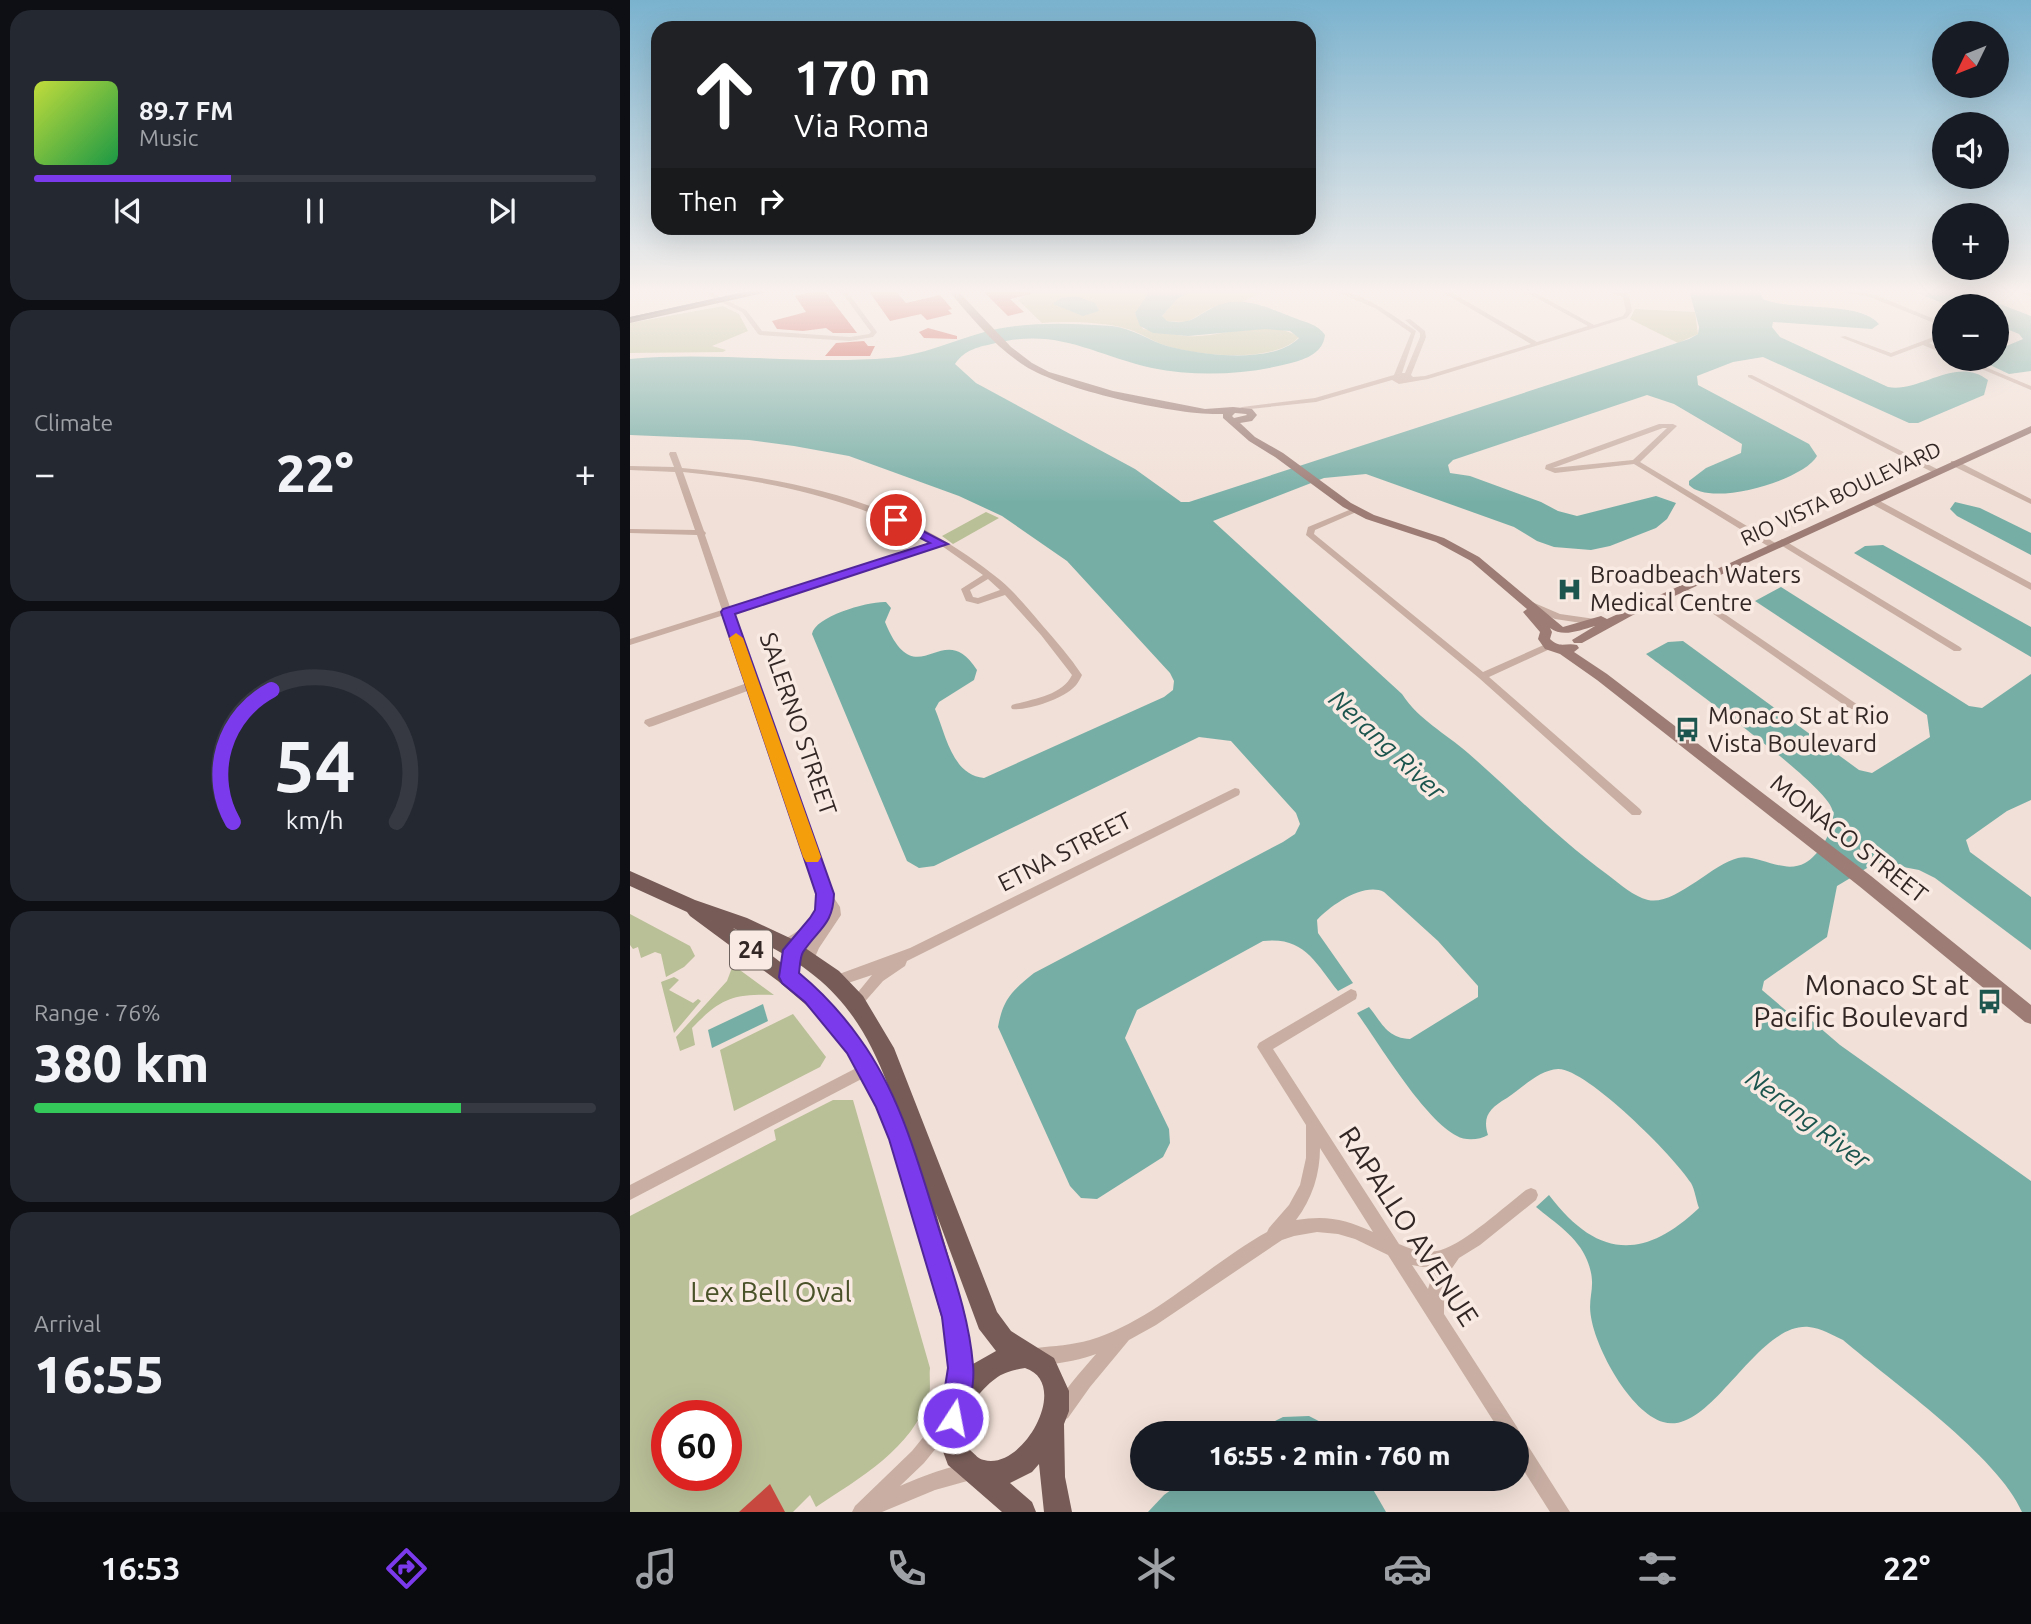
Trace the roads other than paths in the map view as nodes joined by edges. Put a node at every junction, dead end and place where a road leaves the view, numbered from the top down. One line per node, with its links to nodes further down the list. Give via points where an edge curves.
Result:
1 (1018, 361): 12 (street, via 1030,372 1058,384)
2 (1404, 361): 5 (street)
3 (1413, 361): 6 (street)
4 (1481, 361): 9 (street, via 1426,377)
5 (1402, 366): 6 (street); 9 (street)
6 (1411, 367): 9 (street)
7 (1990, 371): 10 (street)
8 (1750, 376): 25 (street)
9 (1403, 378): 11 (street, via 1316,400); 13 (street, via 1335,401)
10 (2031, 388)
11 (1242, 409): 12 (street); 13 (street, via 1250,411)
12 (1230, 417): 13 (street); 19 (street, via 1252,439)
13 (1250, 418): 19 (street, via 1252,428)
14 (2030, 430): 21 (street, RIO VISTA BOULEVARD)
15 (1642, 433): 16 (street); 16 (street, via 1673,426); 18 (street)
16 (1658, 441): 20 (street)
17 (673, 454): 24 (street, SALERNO STREET)
18 (1575, 457): 23 (street); 23 (street, via 1549,469)
19 (1284, 458): 26 (street)
20 (1635, 462): 23 (street); 34 (street)
21 (1954, 463): 25 (street, RIO VISTA BOULEVARD); 28 (street)
22 (630, 468): 24 (street)
23 (1588, 468)
24 (678, 469): 32 (street, SALERNO STREET); 33 (street, via 727,472 802,487 896,520)
25 (1937, 471): 27 (street, RIO VISTA BOULEVARD)
26 (1333, 496): 29 (street); 30 (street, via 1343,506)
27 (1873, 501): 34 (street, RIO VISTA BOULEVARD); 36 (street)
28 (2031, 502)
29 (1356, 510): 30 (street); 38 (street, via 1451,545)
30 (1342, 516): 49 (street, via 1311,529 1310,535)
31 (630, 531): 32 (street)
32 (702, 533): 41 (street, SALERNO STREET)
33 (941, 544): 35 (street); 41 (street)
34 (1778, 544): 37 (street, RIO VISTA BOULEVARD); 48 (street)
35 (989, 575): 39 (street); 39 (street, via 966,588 968,598 978,601)
36 (2031, 587)
37 (1682, 588): 42 (street, RIO VISTA BOULEVARD); 52 (street)
38 (1511, 589): 40 (street); 44 (street)
39 (1007, 591): 51 (street, via 1077,677 1064,690)
40 (1532, 605): 43 (street, via 1558,617); 44 (street)
41 (727, 612): 45 (street); 50 (street, SALERNO STREET)
42 (1629, 612): 43 (street, RIO VISTA BOULEVARD); 47 (street, RIO VISTA BOULEVARD)
43 (1595, 622): 44 (street, RIO VISTA BOULEVARD)
44 (1557, 630): 46 (street, via 1544,639); 47 (street)
45 (630, 642)
46 (1549, 646): 47 (street); 49 (street)
47 (1572, 646): 65 (street, MONACO STREET, via 1602,677)
48 (1957, 649)
49 (1482, 676): 55 (street)
50 (753, 685): 53 (street); 57 (street, SALERNO STREET)
51 (1016, 707)
52 (1854, 707)
53 (649, 723)
54 (1235, 792): 60 (street, ETNA STREET)
55 (1636, 812)
56 (630, 878): 58 (main road, 24)
57 (825, 894): 59 (street, SALERNO STREET, via 824,911); 59 (street, SALERNO STREET, via 835,915 814,945)
58 (689, 905): 59 (main road, 24, via 741,923); 61 (main road, 24)
59 (795, 952): 61 (street, SALERNO STREET); 62 (main road, 24)
60 (915, 952): 62 (street, ETNA STREET); 64 (street, ETNA STREET, via 878,977)
61 (788, 977): 66 (main road, 24, via 812,996)
62 (836, 981): 64 (main road, 24)
63 (1351, 995): 67 (street, RAPALLO AVENUE, via 1264,1047)
64 (861, 1009): 75 (main road, 24, via 884,1048 988,1320 1002,1340)
65 (2031, 1016)
66 (868, 1068): 68 (street); 76 (main road, 24, via 900,1139 954,1317 961,1368)
67 (1311, 1123): 70 (street, via 1314,1155 1307,1189 1285,1222); 71 (street, RAPALLO AVENUE)
68 (630, 1193)
69 (1531, 1195): 72 (street)
70 (1255, 1248): 71 (street, via 1292,1228 1323,1224 1355,1230); 74 (street)
71 (1392, 1249): 72 (street, via 1425,1260); 73 (street, RAPALLO AVENUE)
72 (1457, 1251): 73 (street, via 1439,1276)
73 (1437, 1318): 77 (street, RAPALLO AVENUE)
74 (1127, 1333): 75 (street, via 1073,1353); 78 (street, via 1084,1381)
75 (1027, 1356): 76 (main road, via 1001,1360 982,1371); 78 (main road, 24, via 1046,1367 1056,1386)
76 (955, 1408): 80 (main road, 24, via 954,1448 964,1464); 81 (street, via 918,1457)
77 (1503, 1421)
78 (1054, 1424): 80 (main road, via 1040,1446 1015,1466 995,1474); 83 (main road, 24, via 1052,1477)
79 (1529, 1463): 84 (street)
80 (977, 1472): 81 (street, via 935,1481); 82 (main road, 24)
81 (862, 1512)
82 (1022, 1512)
83 (1058, 1512)
84 (1561, 1512)

